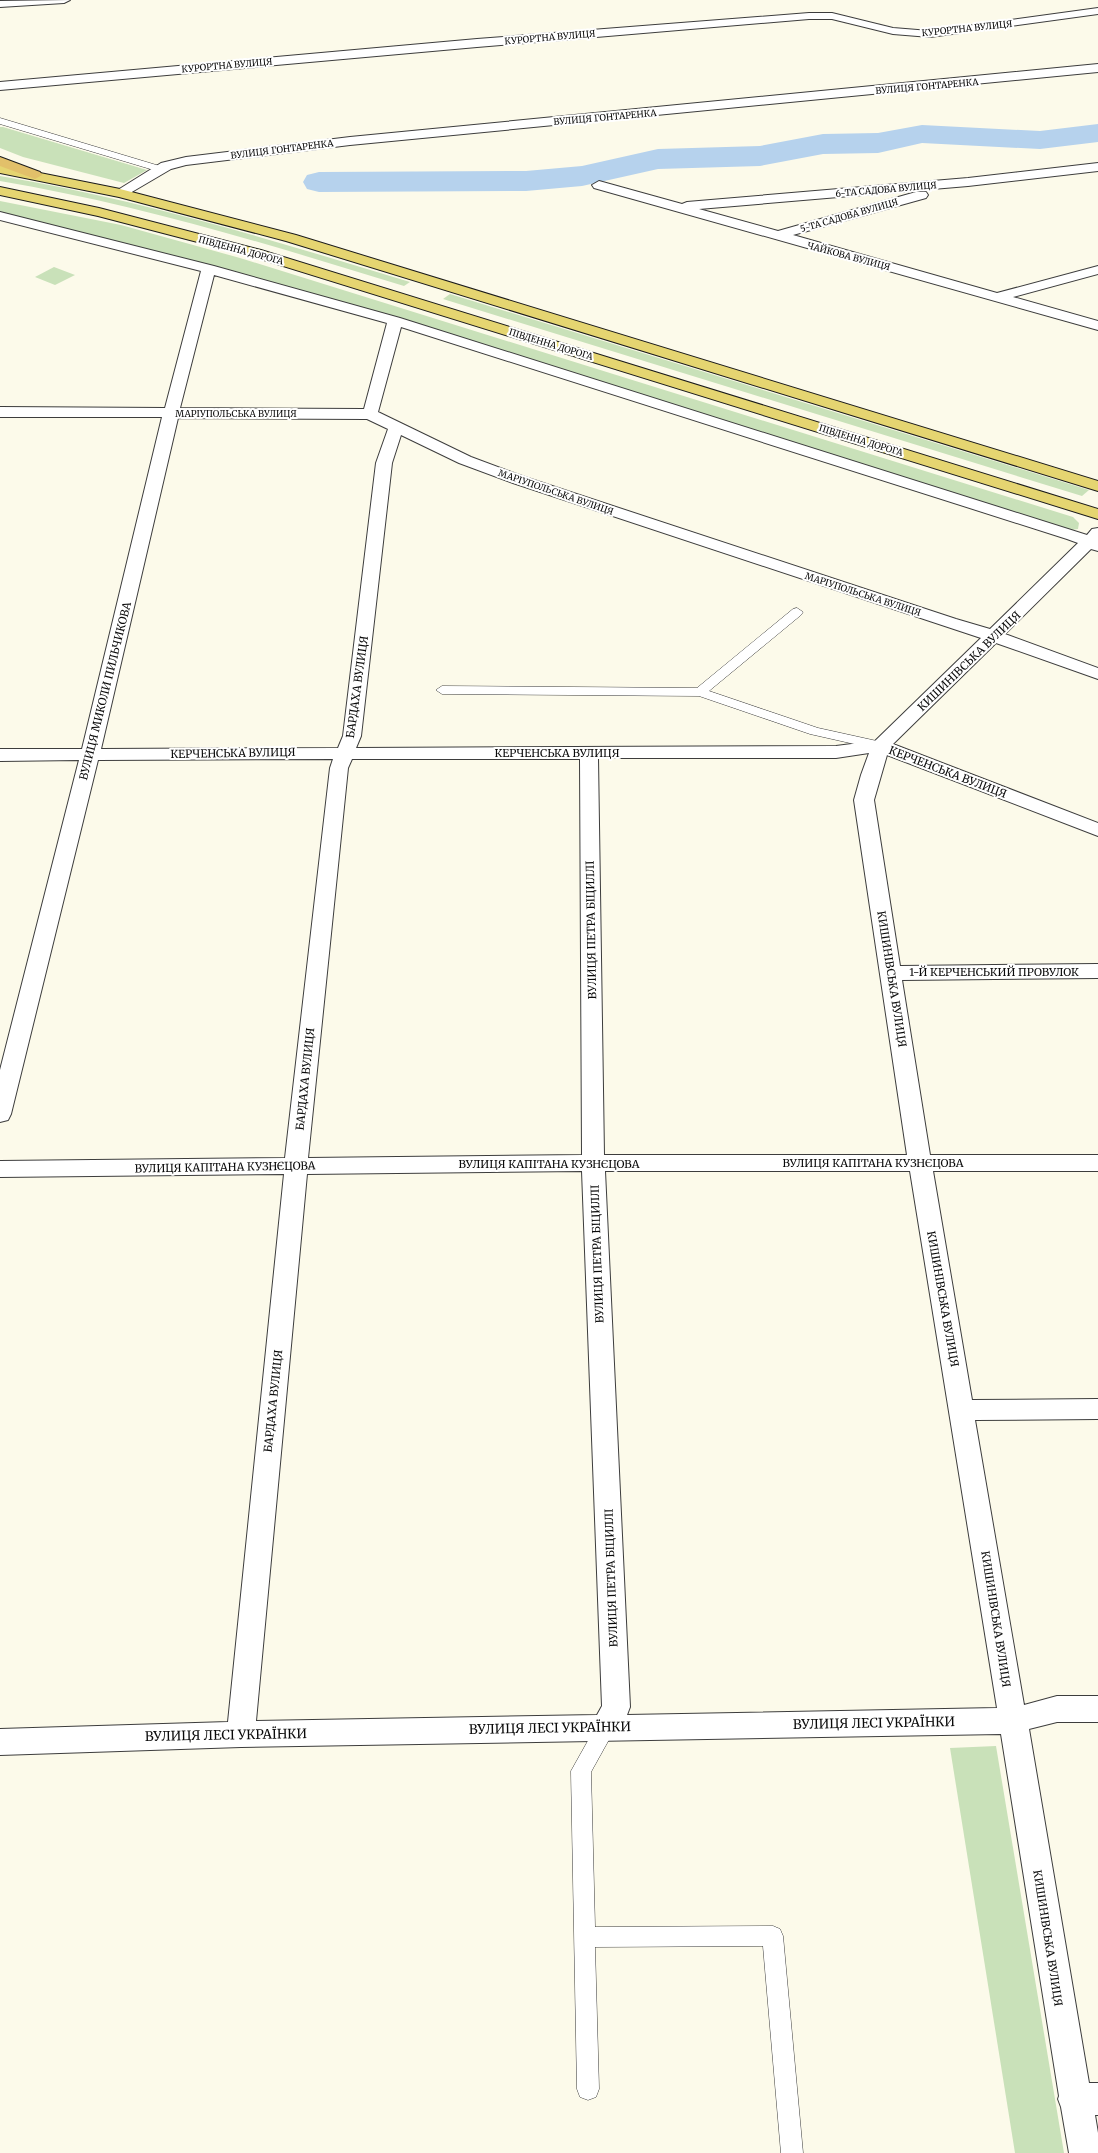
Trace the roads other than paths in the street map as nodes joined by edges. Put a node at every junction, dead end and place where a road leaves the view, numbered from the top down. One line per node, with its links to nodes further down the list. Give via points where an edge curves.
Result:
1 (64, 0): 2 (street)
2 (0, 4)
3 (1098, 11): 5 (street, КУРОРТНА ВУЛИЦЯ, via 930,34 893,31 832,16 809,16)
4 (1098, 68): 10 (street, ВУЛИЦЯ ГОНТАРЕНКА, via 350,141 186,160)
5 (0, 86)
6 (0, 121): 10 (lane)
7 (0, 162): 11 (highway)
8 (1098, 167): 12 (street, 6-ТА САДОВА ВУЛИЦЯ)
9 (0, 169): 11 (main road)
10 (160, 169): 15 (street, ВУЛИЦЯ ГОНТАРЕНКА)
11 (35, 174): 15 (main road)
12 (968, 182): 16 (street, 6-ТА САДОВА ВУЛИЦЯ); 18 (street, 5-ТА САДОВА ВУЛИЦЯ)
13 (599, 185): 16 (street, ЧАЙКОВА ВУЛИЦЯ)
14 (0, 191): 23 (main road, ПІВДЕННА ДОРОГА, via 99,212 256,253)
15 (120, 193): 21 (main road, via 291,238)
16 (674, 207): 18 (street, ЧАЙКОВА ВУЛИЦЯ)
17 (0, 216): 19 (street)
18 (776, 236): 22 (street, ЧАЙКОВА ВУЛИЦЯ)
19 (208, 269): 24 (street); 27 (street, ВУЛИЦЯ МИКОЛИ ПИЛЬЧИКОВА)
20 (1098, 270): 22 (street)
21 (443, 284): 23 (main road); 30 (main road)
22 (998, 297): 25 (street, ЧАЙКОВА ВУЛИЦЯ)
23 (414, 301): 31 (main road, ПІВДЕННА ДОРОГА)
24 (395, 321): 28 (street); 32 (street)
25 (1098, 326)
26 (0, 412): 27 (street, МАРІУПОЛЬСЬКА ВУЛИЦЯ)
27 (172, 412): 28 (street, МАРІУПОЛЬСЬКА ВУЛИЦЯ); 40 (street, ВУЛИЦЯ МИКОЛИ ПИЛЬЧИКОВА)
28 (370, 414): 29 (street, МАРІУПОЛЬСЬКА ВУЛИЦЯ)
29 (396, 428): 34 (street, МАРІУПОЛЬСЬКА ВУЛИЦЯ, via 465,460 519,480); 39 (street, БАРДАХА ВУЛИЦЯ, via 384,463 352,736)
30 (1098, 486)
31 (1098, 514)
32 (1095, 540): 34 (street, КИШИНІВСЬКА ВУЛИЦЯ)
33 (797, 612): 37 (lane)
34 (995, 636): 35 (street, МАРІУПОЛЬСЬКА ВУЛИЦЯ); 38 (street, КИШИНІВСЬКА ВУЛИЦЯ)
35 (1098, 674)
36 (442, 690): 37 (lane)
37 (700, 692): 38 (lane, via 814,731)
38 (881, 746): 41 (street, КЕРЧЕНСЬКА ВУЛИЦЯ, via 845,751); 43 (street, КЕРЧЕНСЬКА ВУЛИЦЯ); 45 (street, КИШИНІВСЬКА ВУЛИЦЯ, via 864,800)
39 (346, 752): 40 (street, КЕРЧЕНСЬКА ВУЛИЦЯ); 41 (street, КЕРЧЕНСЬКА ВУЛИЦЯ); 50 (street, БАРДАХА ВУЛИЦЯ, via 339,768)
40 (90, 754): 42 (street, КЕРЧЕНСЬКА ВУЛИЦЯ); 46 (street, ВУЛИЦЯ МИКОЛИ ПИЛЬЧИКОВА)
41 (589, 754): 48 (street, ВУЛИЦЯ ПЕТРА БІЦИЛЛІ)
42 (0, 755)
43 (1098, 830)
44 (1098, 971): 45 (street, 1-Й КЕРЧЕНСЬКИЙ ПРОВУЛОК)
45 (891, 973): 49 (street, КИШИНІВСЬКА ВУЛИЦЯ)
46 (0, 1114)
47 (1098, 1163): 49 (street, ВУЛИЦЯ КАПІТАНА КУЗНЄЦОВА)
48 (593, 1164): 49 (street, ВУЛИЦЯ КАПІТАНА КУЗНЄЦОВА); 50 (street, ВУЛИЦЯ КАПІТАНА КУЗНЄЦОВА); 56 (street, ВУЛИЦЯ ПЕТРА БІЦИЛЛІ, via 616,1707)
49 (920, 1164): 53 (street, КИШИНІВСЬКА ВУЛИЦЯ)
50 (296, 1166): 51 (street, ВУЛИЦЯ КАПІТАНА КУЗНЄЦОВА); 57 (street, БАРДАХА ВУЛИЦЯ)
51 (0, 1169)
52 (1098, 1409): 53 (street)
53 (962, 1410): 55 (street, КИШИНІВСЬКА ВУЛИЦЯ)
54 (1098, 1709): 55 (street, ВУЛИЦЯ ЛЕСІ УКРАЇНКИ, via 1058,1709)
55 (1012, 1721): 56 (street, ВУЛИЦЯ ЛЕСІ УКРАЇНКИ); 61 (street, КИШИНІВСЬКА ВУЛИЦЯ)
56 (606, 1727): 57 (street, ВУЛИЦЯ ЛЕСІ УКРАЇНКИ); 59 (lane, via 581,1771)
57 (241, 1734): 58 (street, ВУЛИЦЯ ЛЕСІ УКРАЇНКИ)
58 (0, 1742)
59 (584, 1937): 60 (lane); 62 (lane, via 774,1936)
60 (588, 2089)
61 (1086, 2099): 63 (street, КИШИНІВСЬКА ВУЛИЦЯ)
62 (792, 2153)
63 (1085, 2153)

